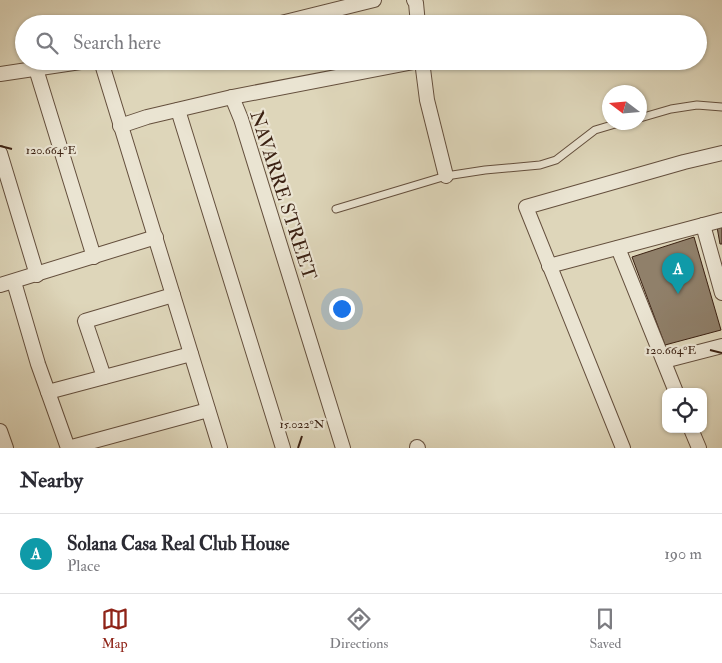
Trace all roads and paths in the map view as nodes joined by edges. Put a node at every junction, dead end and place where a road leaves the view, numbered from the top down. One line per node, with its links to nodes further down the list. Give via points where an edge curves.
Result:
1 (374, 0): 3 (street)
2 (414, 0): 5 (street)
3 (343, 4): 4 (street)
4 (307, 15)
5 (417, 15)
6 (29, 70): 11 (street)
7 (36, 70): 26 (street)
8 (104, 70): 16 (street)
9 (374, 70): 12 (street)
10 (422, 70): 20 (street)
11 (0, 74)
12 (232, 97): 14 (street); 46 (street, NAVARRE STREET)
13 (722, 107): 15 (lane, via 697,105)
14 (178, 110): 16 (street); 45 (street)
15 (647, 116)
16 (120, 126): 24 (street)
17 (602, 128): 20 (lane, via 556,160 540,165)
18 (0, 153): 28 (street)
19 (722, 154): 27 (street, via 526,207)
20 (446, 176): 21 (lane)
21 (336, 209)
22 (722, 220): 23 (street)
23 (703, 225): 25 (street); 31 (street)
24 (156, 237): 26 (street); 32 (street)
25 (618, 248): 27 (street); 35 (street)
26 (94, 257): 28 (street)
27 (549, 266): 47 (street)
28 (37, 274): 29 (street)
29 (14, 282): 30 (street); 38 (street)
30 (0, 285)
31 (722, 293)
32 (173, 295): 34 (street); 36 (street, via 85,321)
33 (722, 346): 35 (street)
34 (191, 354): 36 (street); 39 (street)
35 (664, 361): 37 (street)
36 (104, 377): 38 (street)
37 (674, 388)
38 (48, 392): 43 (street)
39 (208, 410): 43 (street); 44 (street)
40 (0, 431): 42 (street)
41 (693, 433): 48 (street)
42 (6, 448)
43 (68, 448)
44 (220, 448)
45 (282, 448)
46 (343, 448)
47 (623, 448)
48 (699, 448)

